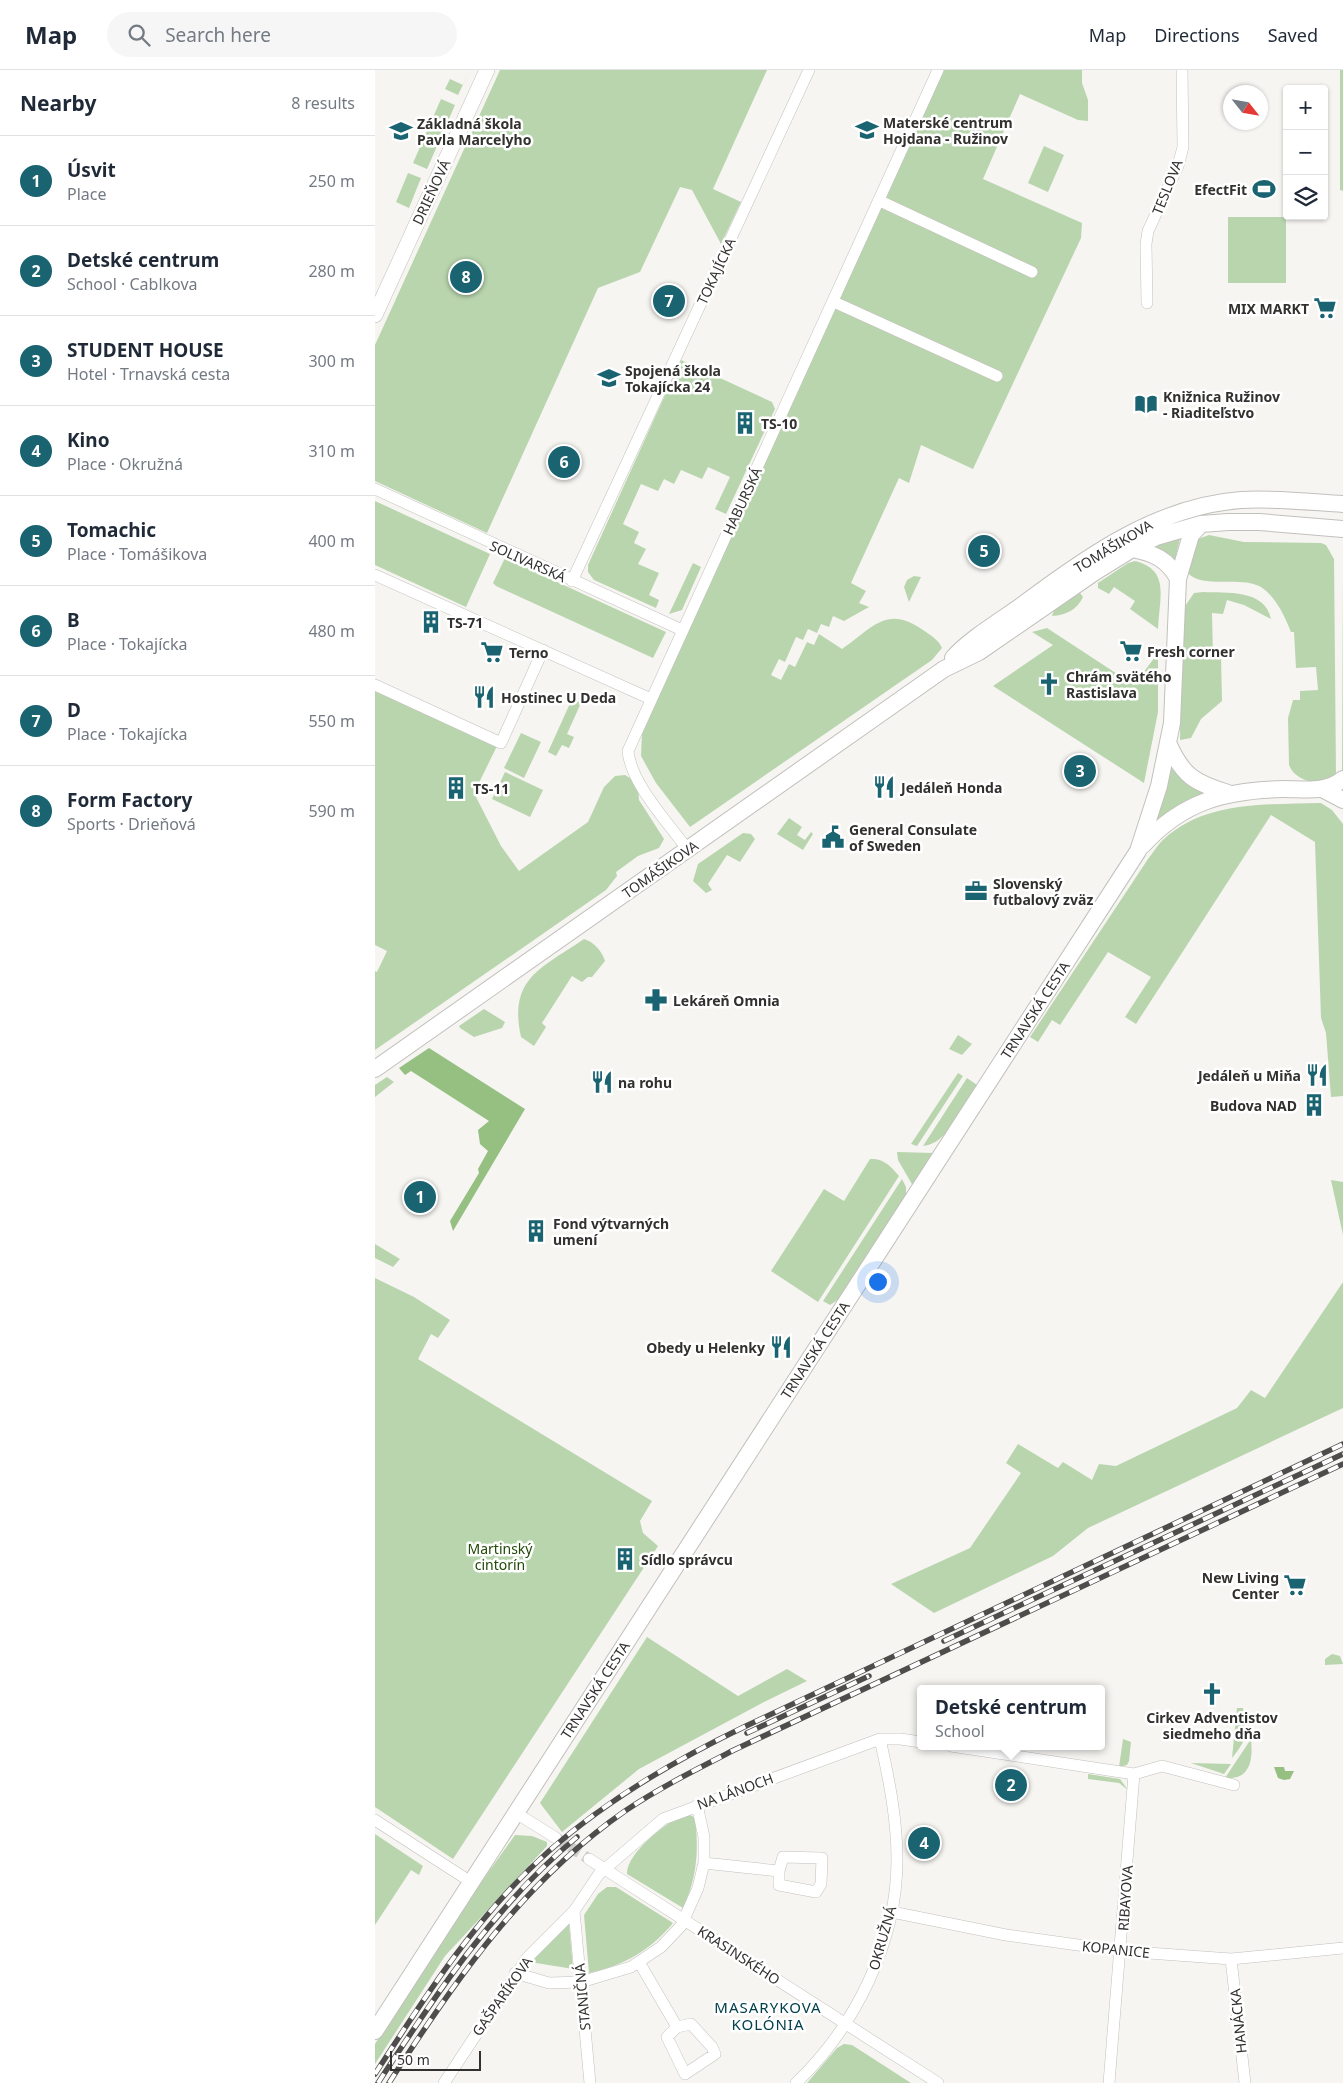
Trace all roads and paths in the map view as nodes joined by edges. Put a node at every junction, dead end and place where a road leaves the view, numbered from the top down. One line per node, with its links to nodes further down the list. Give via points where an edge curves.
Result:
1 (487, 70): 9 (street, DRIEŇOVÁ)
2 (809, 70): 19 (street, TOKAJÍCKA)
3 (938, 70): 5 (street, HABURSKÁ)
4 (1182, 70): 8 (street, TESLOVA, via 1183,147 1147,238)
5 (880, 201): 6 (street); 7 (street, HABURSKÁ)
6 (1032, 272)
7 (834, 302): 10 (street); 20 (street, HABURSKÁ)
8 (1147, 302)
9 (375, 315)
10 (997, 376)
11 (375, 489): 19 (street, SOLIVARSKÁ)
12 (1343, 492): 13 (main road)
13 (1337, 504): 22 (main road, TOMÁŠIKOVA, via 1240,500 1190,508 1153,522 1111,545 1039,593 957,653)
14 (1201, 524): 15 (main road, TOMÁŠIKOVA, via 1259,522); 16 (main road, TOMÁŠIKOVA, via 1163,534); 18 (main road, TRNAVSKÁ CESTA, via 1191,535)
15 (1339, 530)
16 (1131, 549): 18 (main road, via 1163,560); 22 (main road, TOMÁŠIKOVA, via 979,652)
17 (375, 575): 21 (street)
18 (1178, 579): 25 (main road, TRNAVSKÁ CESTA)
19 (573, 581): 20 (street, SOLIVARSKÁ)
20 (683, 630): 24 (street, HABURSKÁ)
21 (543, 650): 23 (street, via 501,743); 24 (street)
22 (944, 668): 30 (main road, TOMÁŠIKOVA)
23 (375, 685)
24 (651, 699): 30 (street, HABURSKÁ, via 628,751 629,761 643,788)
25 (1169, 745): 28 (main road, via 1190,777 1202,785); 31 (main road, TRNAVSKÁ CESTA)
26 (1343, 778): 27 (main road)
27 (1325, 790): 28 (main road); 29 (main road)
28 (1228, 793): 31 (main road, via 1179,814 1157,830)
29 (1343, 800)
30 (687, 849): 32 (main road, TOMÁŠIKOVA)
31 (1138, 851): 39 (main road, TRNAVSKÁ CESTA)
32 (375, 1069)
33 (880, 1740): 34 (street, NA LÁNOCH); 38 (street, NA LÁNOCH); 48 (street, OKRUŽNÁ, via 893,1800 897,1861)
34 (917, 1741)
35 (977, 1750): 36 (street)
36 (1134, 1774): 37 (street, via 1162,1766); 51 (street, RIBAYOVA)
37 (1234, 1785)
38 (697, 1805): 43 (street, via 704,1837); 44 (street, NA LÁNOCH, via 663,1818)
39 (516, 1813): 41 (street); 46 (main road, TRNAVSKÁ CESTA)
40 (375, 1820): 46 (street)
41 (556, 1838)
42 (589, 1859): 44 (street, KRASINSKÉHO)
43 (704, 1863): 45 (street); 49 (street, via 698,1888)
44 (604, 1869): 47 (street, GAŠPARÍKOVA); 49 (street, KRASINSKÉHO)
45 (779, 1871)
46 (471, 1882): 58 (main road, TRNAVSKÁ CESTA)
47 (574, 1911): 54 (street, GAŠPARÍKOVA); 55 (street, STANIČNÁ)
48 (892, 1912): 51 (street, KOPANICE, via 1007,1935); 56 (street, OKRUŽNÁ, via 882,1949 867,1985)
49 (684, 1920): 53 (street, via 661,1947); 56 (street, KRASINSKÉHO)
50 (1343, 1948): 52 (street, KOPANICE)
51 (1121, 1951): 52 (street, KOPANICE); 63 (street, RIBAYOVA)
52 (1231, 1959): 64 (street, HANÁCKA)
53 (639, 1962): 55 (street); 57 (street)
54 (515, 1974): 55 (street, via 549,1983); 59 (street, GAŠPARÍKOVA)
55 (581, 1982): 60 (street, STANIČNÁ)
56 (845, 2023): 61 (street, OKRUŽNÁ, via 817,2063); 62 (street, KRASINSKÉHO)
57 (677, 2027): 57 (street, via 667,2037 685,2074 715,2054 691,2024)
58 (375, 2031)
59 (444, 2083)
60 (590, 2083)
61 (796, 2083)
62 (938, 2083)
63 (1109, 2083)
64 (1245, 2083)

